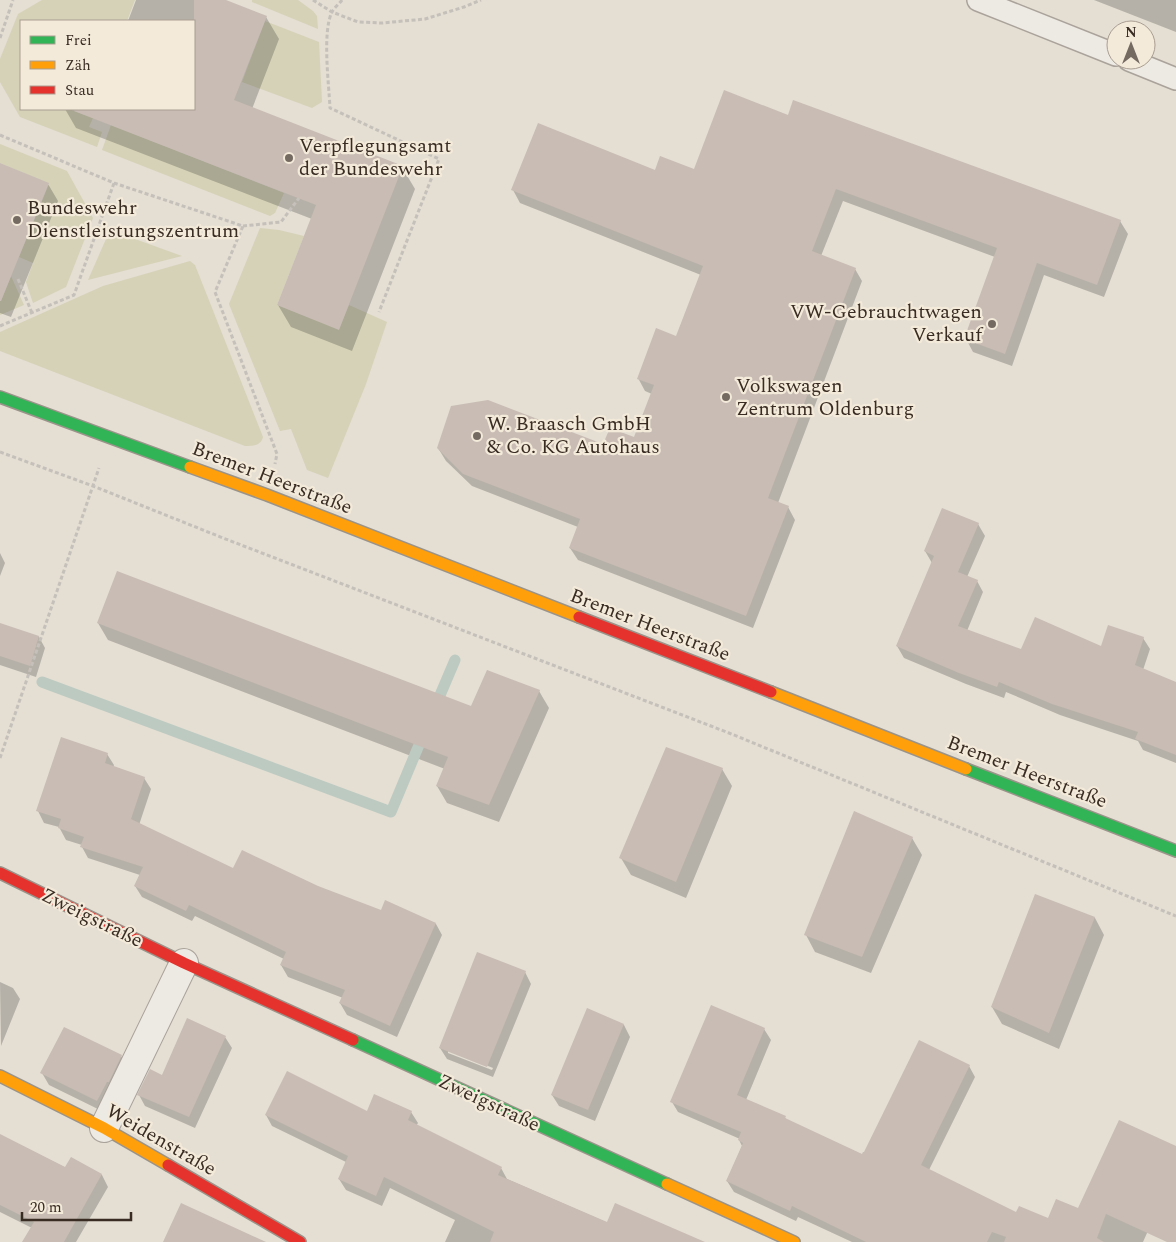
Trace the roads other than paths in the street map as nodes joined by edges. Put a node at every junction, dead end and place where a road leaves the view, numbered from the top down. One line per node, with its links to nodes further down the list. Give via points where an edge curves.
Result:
1 (978, 0): 2 (lane)
2 (1106, 51)
3 (1154, 70): 4 (lane)
4 (1176, 79)
5 (0, 397): 6 (street, Bremer Heerstraße, via 266,495)
6 (1176, 851)
7 (0, 873): 8 (street, Zweigstraße)
8 (184, 964): 10 (street); 12 (street, Zweigstraße)
9 (0, 1076): 10 (street, Weidenstraße)
10 (104, 1128): 11 (street, Weidenstraße)
11 (300, 1242)
12 (794, 1242)

